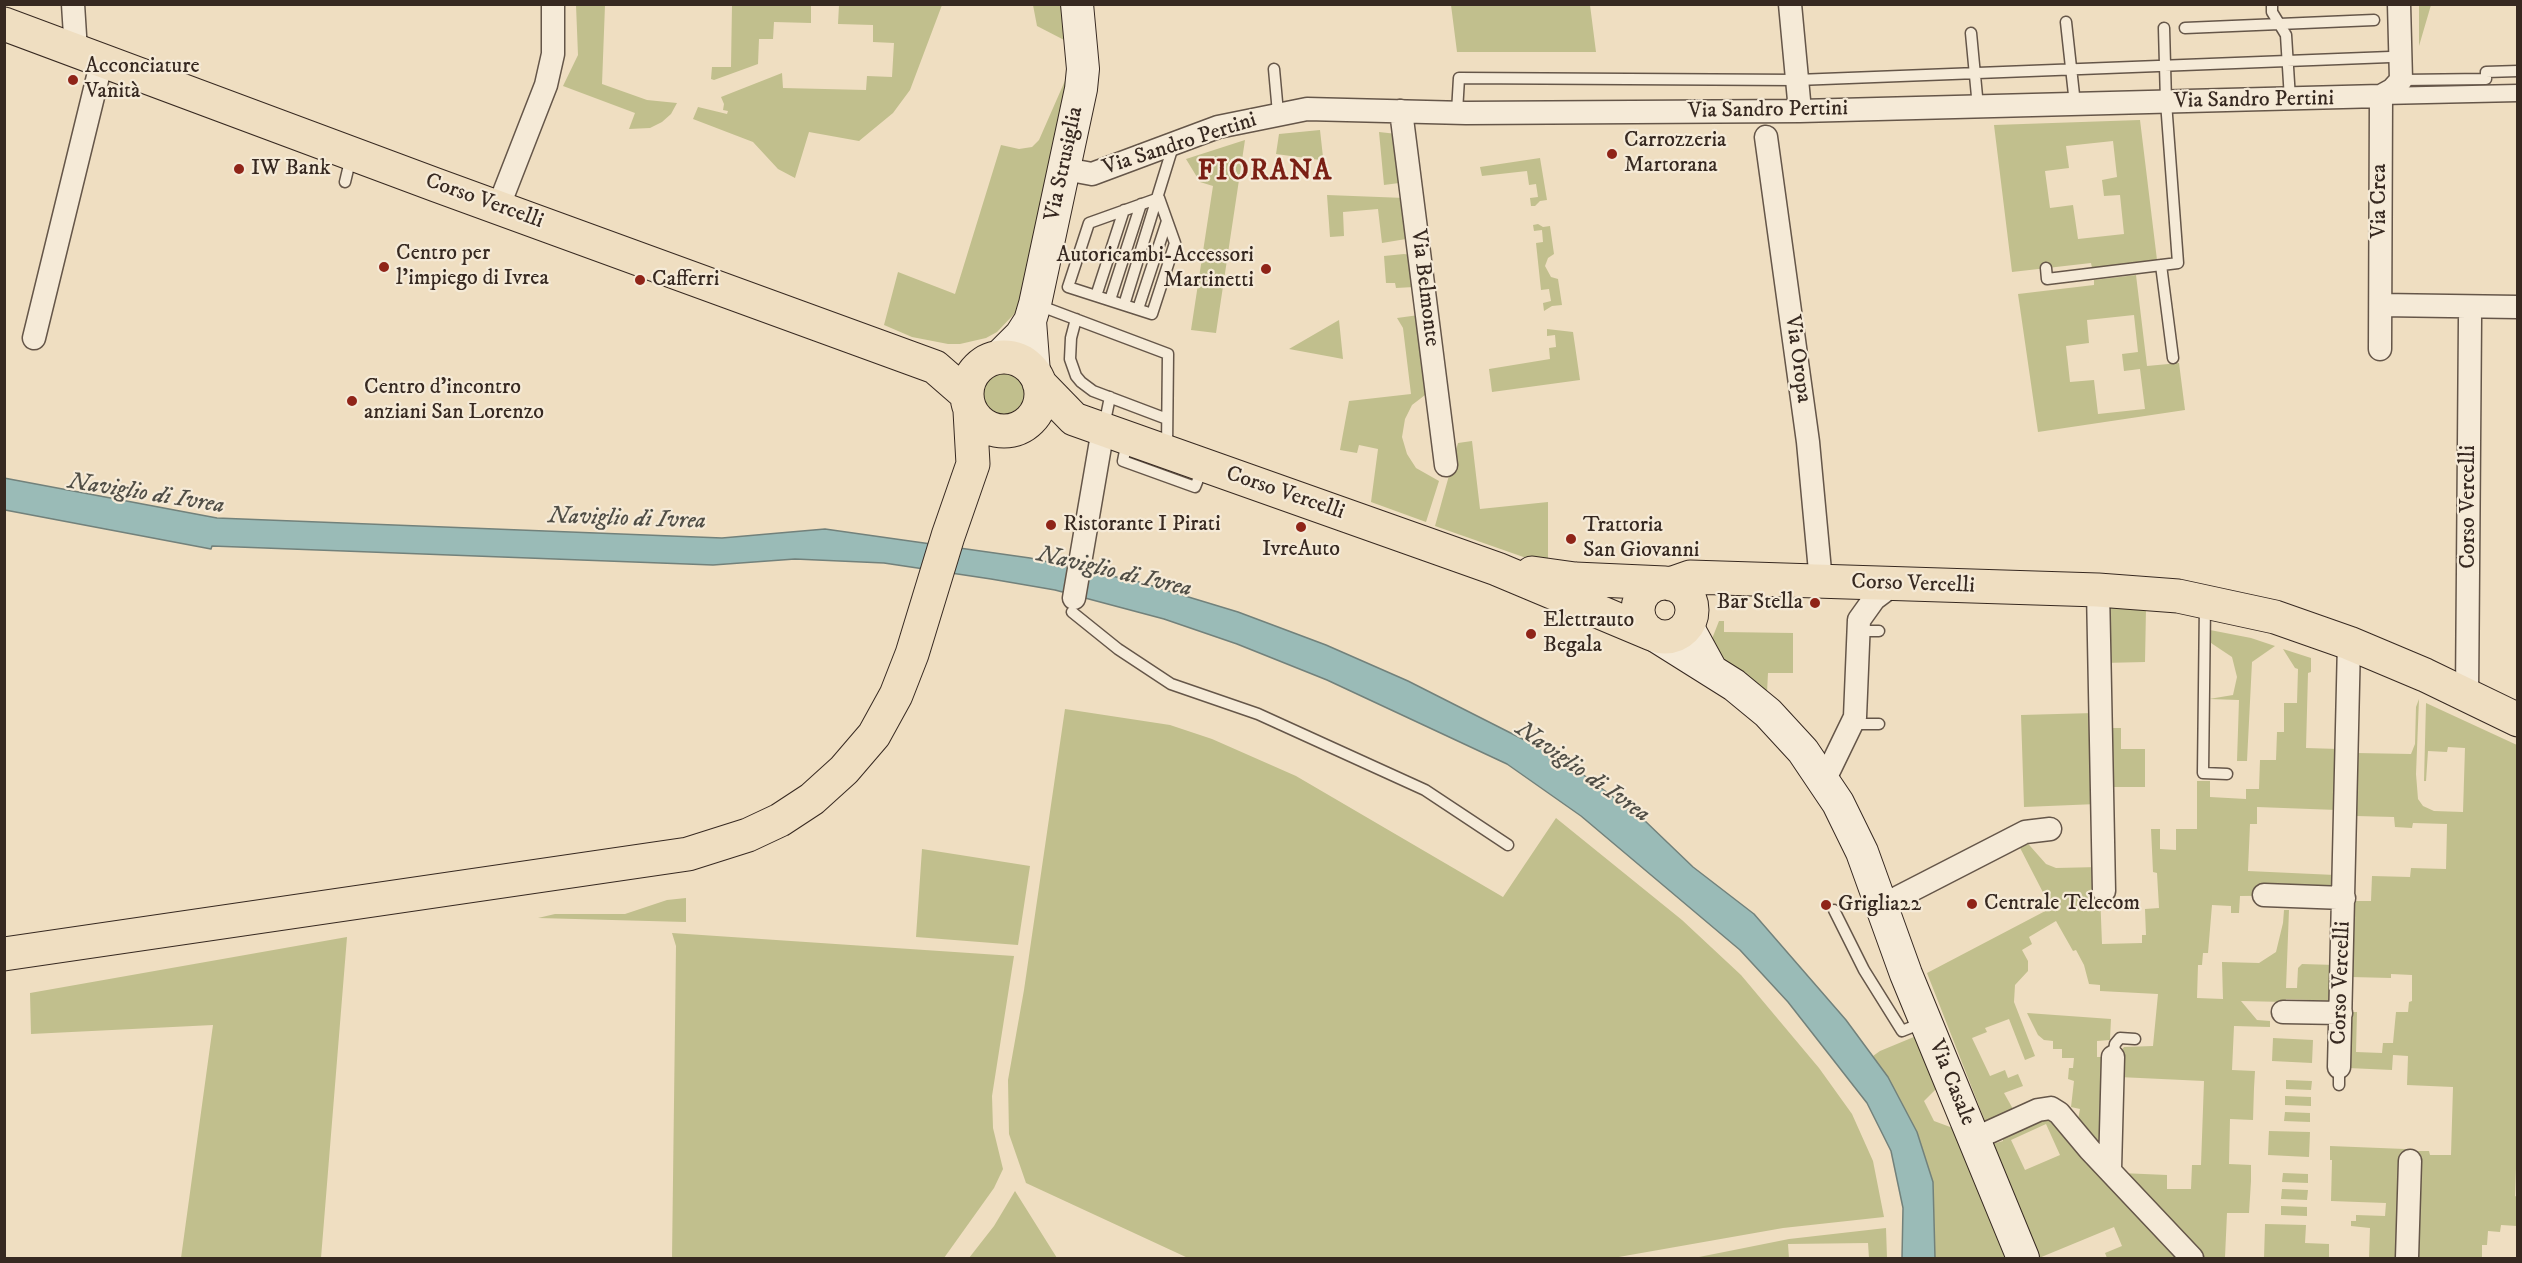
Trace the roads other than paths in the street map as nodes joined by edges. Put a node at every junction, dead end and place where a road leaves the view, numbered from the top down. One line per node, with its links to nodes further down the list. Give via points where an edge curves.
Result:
1 (73, 4): 14 (street)
2 (553, 4): 39 (street, via 553,54 546,85)
3 (1077, 4): 36 (main road, Via Strusiglia, via 1083,69)
4 (1790, 4): 22 (street)
5 (2272, 4): 10 (lane)
6 (2399, 4): 23 (street)
7 (2374, 20): 10 (lane)
8 (2066, 22): 19 (lane)
9 (4, 24): 14 (main road, Corso Vercelli)
10 (2280, 24): 12 (lane); 16 (lane, via 2286,34)
11 (2164, 28): 17 (lane)
12 (2185, 28)
13 (1971, 33): 21 (lane)
14 (89, 56): 39 (main road, Corso Vercelli, via 348,168); 53 (street)
15 (2390, 57): 16 (lane)
16 (2288, 61): 17 (lane); 26 (lane)
17 (2164, 66): 19 (lane); 27 (lane)
18 (1274, 69): 33 (lane)
19 (2071, 69): 21 (lane); 28 (lane)
20 (2517, 71): 23 (lane, via 2486,72 2486,79)
21 (1974, 73): 22 (lane); 29 (lane)
22 (1797, 80): 31 (street); 32 (lane, via 1459,78)
23 (2400, 80): 25 (street)
24 (2517, 93): 25 (street)
25 (2381, 96): 26 (street, Via Sandro Pertini); 47 (street, Via Crea)
26 (2290, 100): 27 (street, Via Sandro Pertini)
27 (2166, 102): 28 (street, Via Sandro Pertini); 42 (lane, via 2178,262)
28 (2075, 105): 29 (street, Via Sandro Pertini)
29 (1978, 107): 31 (street, Via Sandro Pertini)
30 (1401, 111): 32 (street, Via Sandro Pertini); 33 (street, Via Sandro Pertini, via 1307,109); 67 (street, Via Belmonte)
31 (1800, 111): 32 (street, Via Sandro Pertini)
32 (1457, 112)
33 (1278, 113): 35 (street, Via Sandro Pertini)
34 (1766, 137): 70 (street, Via Oropa, via 1808,442)
35 (1174, 142): 36 (street, Via Sandro Pertini, via 1167,148 1092,174); 37 (lane)
36 (1065, 169): 50 (main road, Via Strusiglia)
37 (1159, 198): 38 (lane); 41 (lane); 46 (lane)
38 (1141, 204): 40 (lane); 45 (lane)
39 (498, 208): 57 (main road, Corso Vercelli)
40 (1124, 210): 44 (lane); 44 (lane, via 1089,223 1068,287)
41 (1167, 221): 49 (lane); 49 (lane, via 1175,243 1152,314)
42 (2162, 264): 43 (lane, via 2047,279); 55 (lane)
43 (2046, 268)
44 (1096, 296): 45 (lane)
45 (1110, 300): 46 (lane)
46 (1124, 305): 49 (lane)
47 (2380, 305): 48 (street); 54 (street, Via Crea)
48 (2517, 307)
49 (1138, 309)
50 (1033, 312): 51 (lane); 56 (main road, Via Strusiglia, via 1021,335); 58 (main road, Via Strusiglia)
51 (1076, 319): 59 (lane, via 1070,345 1076,376 1086,387); 61 (lane, via 1168,354)
52 (2470, 319): 80 (street, Corso Vercelli)
53 (34, 338)
54 (2380, 349)
55 (2173, 358)
56 (994, 359): 57 (main road, Corso Vercelli); 58 (main road, via 1016,359); 60 (main road, via 974,372 968,383)
57 (935, 367): 60 (main road, Corso Vercelli)
58 (1037, 378): 62 (main road, via 1038,410); 63 (main road, Corso Vercelli)
59 (1110, 397): 61 (lane); 63 (lane)
60 (968, 402): 62 (main road, via 977,420 988,428); 65 (main road)
61 (1167, 419): 64 (lane)
62 (1018, 428): 63 (main road, Corso Vercelli); 65 (main road)
63 (1101, 428): 64 (main road, Corso Vercelli); 66 (lane, via 1123,461 1196,487); 75 (street)
64 (1167, 452): 66 (main road, Corso Vercelli)
65 (974, 464): 93 (main road, via 896,695 874,735 844,770 812,799 780,820 748,835 687,854)
66 (1203, 465): 68 (main road, Corso Vercelli)
67 (1446, 465)
68 (1497, 569): 71 (main road, Corso Vercelli, via 1575,579); 77 (main road, Corso Vercelli)
69 (1729, 579): 70 (main road, Corso Vercelli); 71 (main road, Corso Vercelli, via 1690,577); 76 (main road, via 1705,595)
70 (1821, 582): 72 (main road, Corso Vercelli)
71 (1668, 584): 76 (main road, via 1687,595); 77 (main road, via 1647,590 1638,604 1641,624)
72 (1894, 584): 73 (main road, Corso Vercelli); 82 (street, via 1874,599 1859,620 1868,631)
73 (2098, 590): 74 (main road, Corso Vercelli); 88 (street)
74 (2205, 601): 78 (main road, Corso Vercelli, via 2275,617); 84 (lane, via 2203,773)
75 (1073, 605): 87 (lane, via 1118,649 1171,684 1258,714 1425,790)
76 (1689, 619): 77 (main road, via 1676,635); 79 (main road, Via Casale)
77 (1654, 635): 79 (main road, Via Casale)
78 (2349, 643): 80 (main road, Corso Vercelli); 90 (street, Corso Vercelli)
79 (1710, 669): 85 (main road, Via Casale, via 1768,713)
80 (2468, 696): 81 (main road, Corso Vercelli)
81 (2517, 720)
82 (1853, 724): 83 (lane); 85 (street)
83 (1879, 724)
84 (2227, 774)
85 (1824, 781): 91 (main road, Via Casale, via 1862,852)
86 (2050, 829): 91 (street, via 2025,832)
87 (1508, 845)
88 (2104, 891)
89 (2264, 895): 90 (street, Corso Vercelli)
90 (2344, 898): 95 (street, Corso Vercelli)
91 (1883, 905): 96 (main road, Via Casale)
92 (1834, 910): 96 (lane, via 1864,970 1902,1031)
93 (4, 954)
94 (2283, 1012): 95 (street)
95 (2330, 1019): 99 (street, Corso Vercelli)
96 (1925, 1021): 100 (main road, Via Casale)
97 (2135, 1039): 98 (lane, via 2120,1038)
98 (2113, 1057): 102 (street, via 2118,1091)
99 (2339, 1076)
100 (1974, 1140): 102 (street, via 2028,1114 2050,1108); 103 (main road, Via Casale)
101 (2410, 1161): 105 (street)
102 (2110, 1169): 104 (street)
103 (2023, 1258)
104 (2192, 1258)
105 (2407, 1258)

